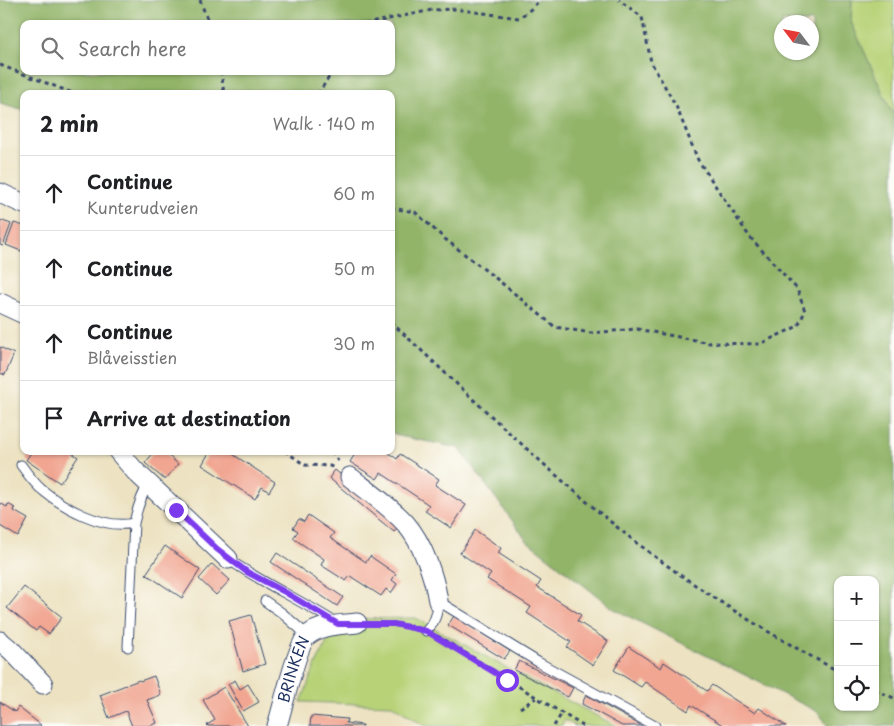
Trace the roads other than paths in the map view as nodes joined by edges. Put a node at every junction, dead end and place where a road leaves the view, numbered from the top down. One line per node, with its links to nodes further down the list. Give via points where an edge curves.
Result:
1 (0, 193): 2 (street)
2 (20, 202)
3 (0, 303): 4 (street)
4 (20, 312)
5 (122, 455): 8 (street)
6 (20, 465): 9 (lane, via 40,488 81,514 116,525)
7 (350, 477): 12 (street, via 406,524 426,556)
8 (149, 483): 9 (lane); 10 (street)
9 (134, 523): 17 (lane)
10 (228, 559): 13 (lane)
11 (265, 601): 15 (lane)
12 (438, 601): 14 (lane, via 433,625); 20 (lane, via 538,662)
13 (347, 624): 15 (street, BRINKEN)
14 (426, 631)
15 (307, 635): 19 (street, BRINKEN)
16 (0, 641): 18 (street)
17 (128, 646)
18 (44, 684)
19 (277, 726)
20 (655, 726)

